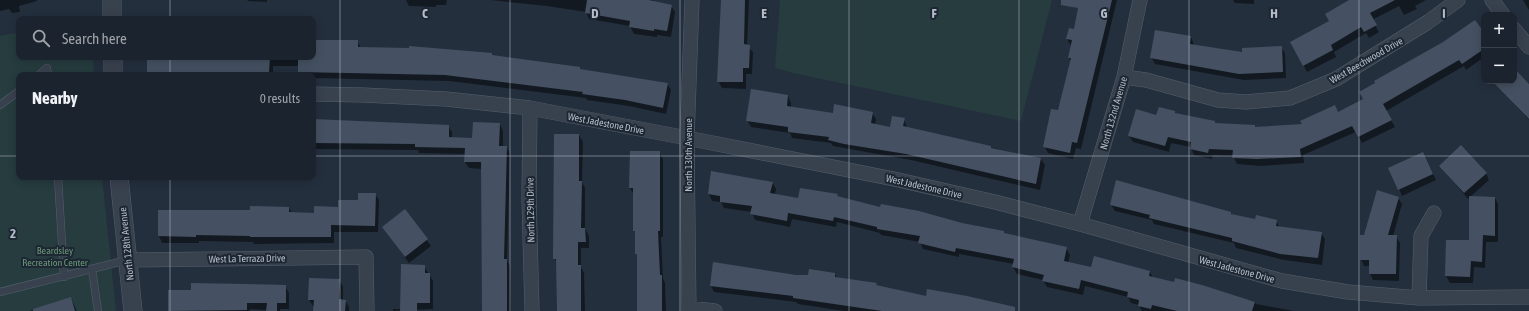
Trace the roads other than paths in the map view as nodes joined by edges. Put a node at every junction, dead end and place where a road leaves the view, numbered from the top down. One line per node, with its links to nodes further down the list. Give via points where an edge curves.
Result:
1 (112, 0): 7 (street)
2 (692, 0): 19 (street, North 130th Avenue)
3 (1140, 0): 14 (street, North 132nd Avenue)
4 (1458, 0): 14 (street, West Beechwood Drive, via 1336,79 1290,98 1246,102 1218,100 1146,80)
5 (1492, 0): 6 (street)
6 (1501, 12)
7 (112, 16)
8 (1517, 33): 9 (street)
9 (1529, 47)
10 (113, 60): 13 (street)
11 (42, 72): 12 (lane, via 47,68)
12 (48, 72)
13 (113, 72)
14 (1124, 77): 23 (street, North 132nd Avenue)
15 (16, 93): 17 (lane)
16 (316, 94): 18 (street, West Jadestone Drive, via 446,99)
17 (0, 105)
18 (530, 108): 19 (street, West Jadestone Drive); 34 (street, North 129th Drive)
19 (687, 138): 23 (street, West Jadestone Drive, via 894,179); 30 (street, North 130th Avenue)
20 (58, 180): 26 (lane)
21 (119, 180): 24 (street, North 128th Avenue)
22 (1434, 213): 29 (street, via 1421,236)
23 (1080, 224): 29 (street, West Jadestone Drive, via 1282,281 1348,292)
24 (127, 260): 25 (lane); 32 (street, North 128th Avenue); 33 (street, West La Terraza Drive, via 366,257)
25 (92, 269): 26 (lane); 31 (lane)
26 (64, 277): 27 (lane)
27 (0, 292)
28 (1529, 297): 29 (street, West Jadestone Drive)
29 (1419, 298)
30 (689, 310): 35 (street)
31 (98, 311)
32 (133, 311)
33 (367, 311)
34 (532, 311)
35 (715, 311)

